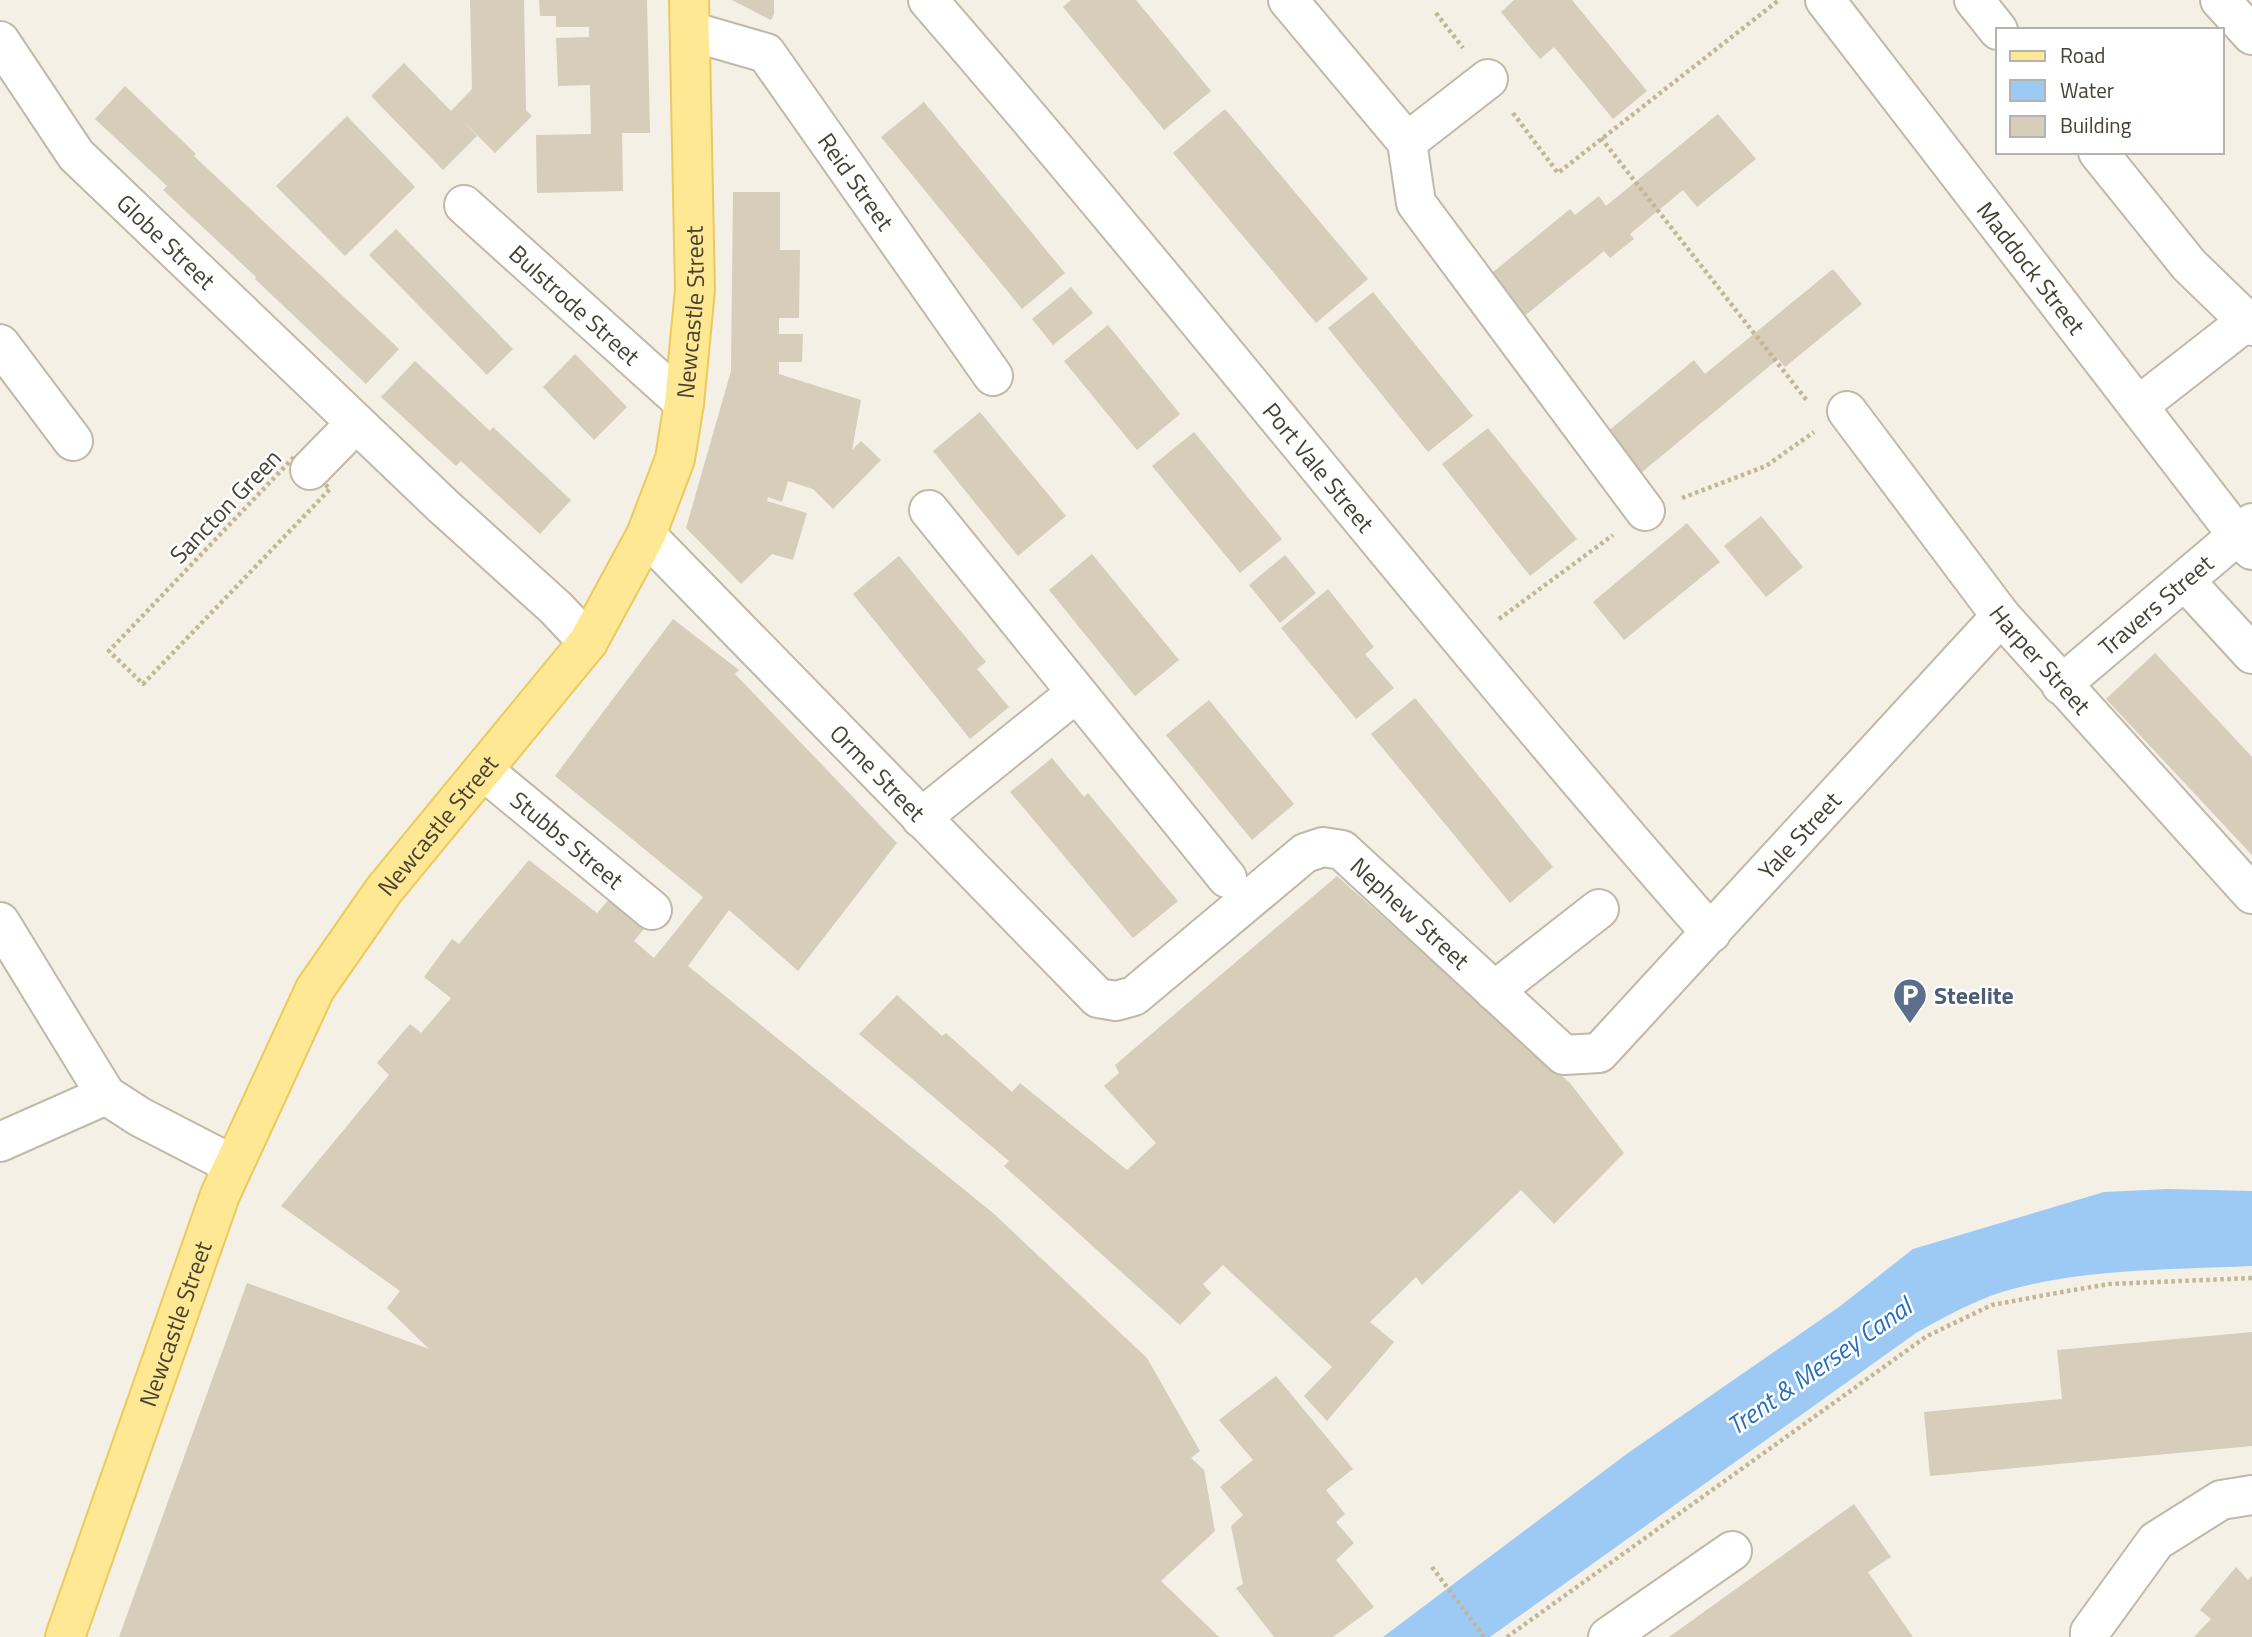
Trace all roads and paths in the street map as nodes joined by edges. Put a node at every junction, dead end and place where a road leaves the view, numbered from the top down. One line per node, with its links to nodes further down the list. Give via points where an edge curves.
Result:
1 (929, 0): 44 (street, Port Vale Street, via 1065,158 1560,761)
2 (1288, 0): 13 (street)
3 (1779, 0): 12 (path)
4 (1825, 0): 22 (street, Maddock Street)
5 (1974, 0): 8 (street)
6 (2220, 0): 9 (street)
7 (690, 15): 19 (street, Reid Street, via 766,53); 20 (main road, Newcastle Street, via 695,290)
8 (1996, 28)
9 (2252, 35)
10 (0, 41): 24 (street, Globe Street, via 76,155)
11 (1488, 79): 13 (street)
12 (1601, 138): 15 (path); 21 (path)
13 (1407, 142): 28 (street, via 1416,203)
14 (2100, 154): 17 (street, via 2189,265)
15 (1558, 173)
16 (464, 205): 20 (street, Bulstrode Street)
17 (2250, 323): 22 (street)
18 (0, 344): 25 (street)
19 (993, 376)
20 (684, 403): 29 (main road, Newcastle Street, via 675,459)
21 (1809, 404)
22 (2138, 406): 30 (street, Maddock Street)
23 (1847, 411): 32 (street, Harper Street)
24 (356, 423): 26 (street); 33 (street, Globe Street)
25 (73, 440)
26 (310, 470): 26 (path, Sancton Green, via 295,456 109,651 144,684 330,489)
27 (929, 510): 36 (street)
28 (1645, 512)
29 (646, 535): 33 (main road, Newcastle Street); 38 (street, Orme Street)
30 (2247, 536): 31 (street, Travers Street)
31 (2185, 580): 34 (street); 35 (street, Travers Street)
32 (2001, 616): 35 (street, Harper Street); 44 (street, Yale Street)
33 (588, 642): 37 (main road, Newcastle Street)
34 (2252, 654)
35 (2061, 685): 40 (street, Harper Street)
36 (1076, 693): 38 (street); 39 (street)
37 (484, 771): 42 (street, Stubbs Street); 50 (main road, Newcastle Street, via 384,890 315,989)
38 (921, 818): 46 (street, Orme Street, via 1098,998)
39 (1227, 878)
40 (2252, 894)
41 (1599, 909): 45 (street)
42 (652, 910)
43 (0, 922): 48 (street)
44 (1711, 933): 47 (street, Yale Street)
45 (1494, 991): 46 (street, Nephew Street, via 1342,850 1323,847 1305,853 1134,996); 47 (street, Nephew Street, via 1564,1055)
46 (1116, 1002)
47 (1599, 1053)
48 (106, 1096): 49 (street); 50 (street)
49 (0, 1142)
50 (233, 1165): 55 (main road, Newcastle Street)
51 (2252, 1278): 57 (path, via 2109,1284 2062,1292 1992,1305 1927,1336)
52 (2252, 1495): 59 (street, via 2221,1500 2156,1541)
53 (1732, 1551): 58 (street)
54 (1432, 1567): 56 (path)
55 (65, 1637)
56 (1484, 1637)
57 (1507, 1637)
58 (1608, 1637)
59 (2090, 1637)

